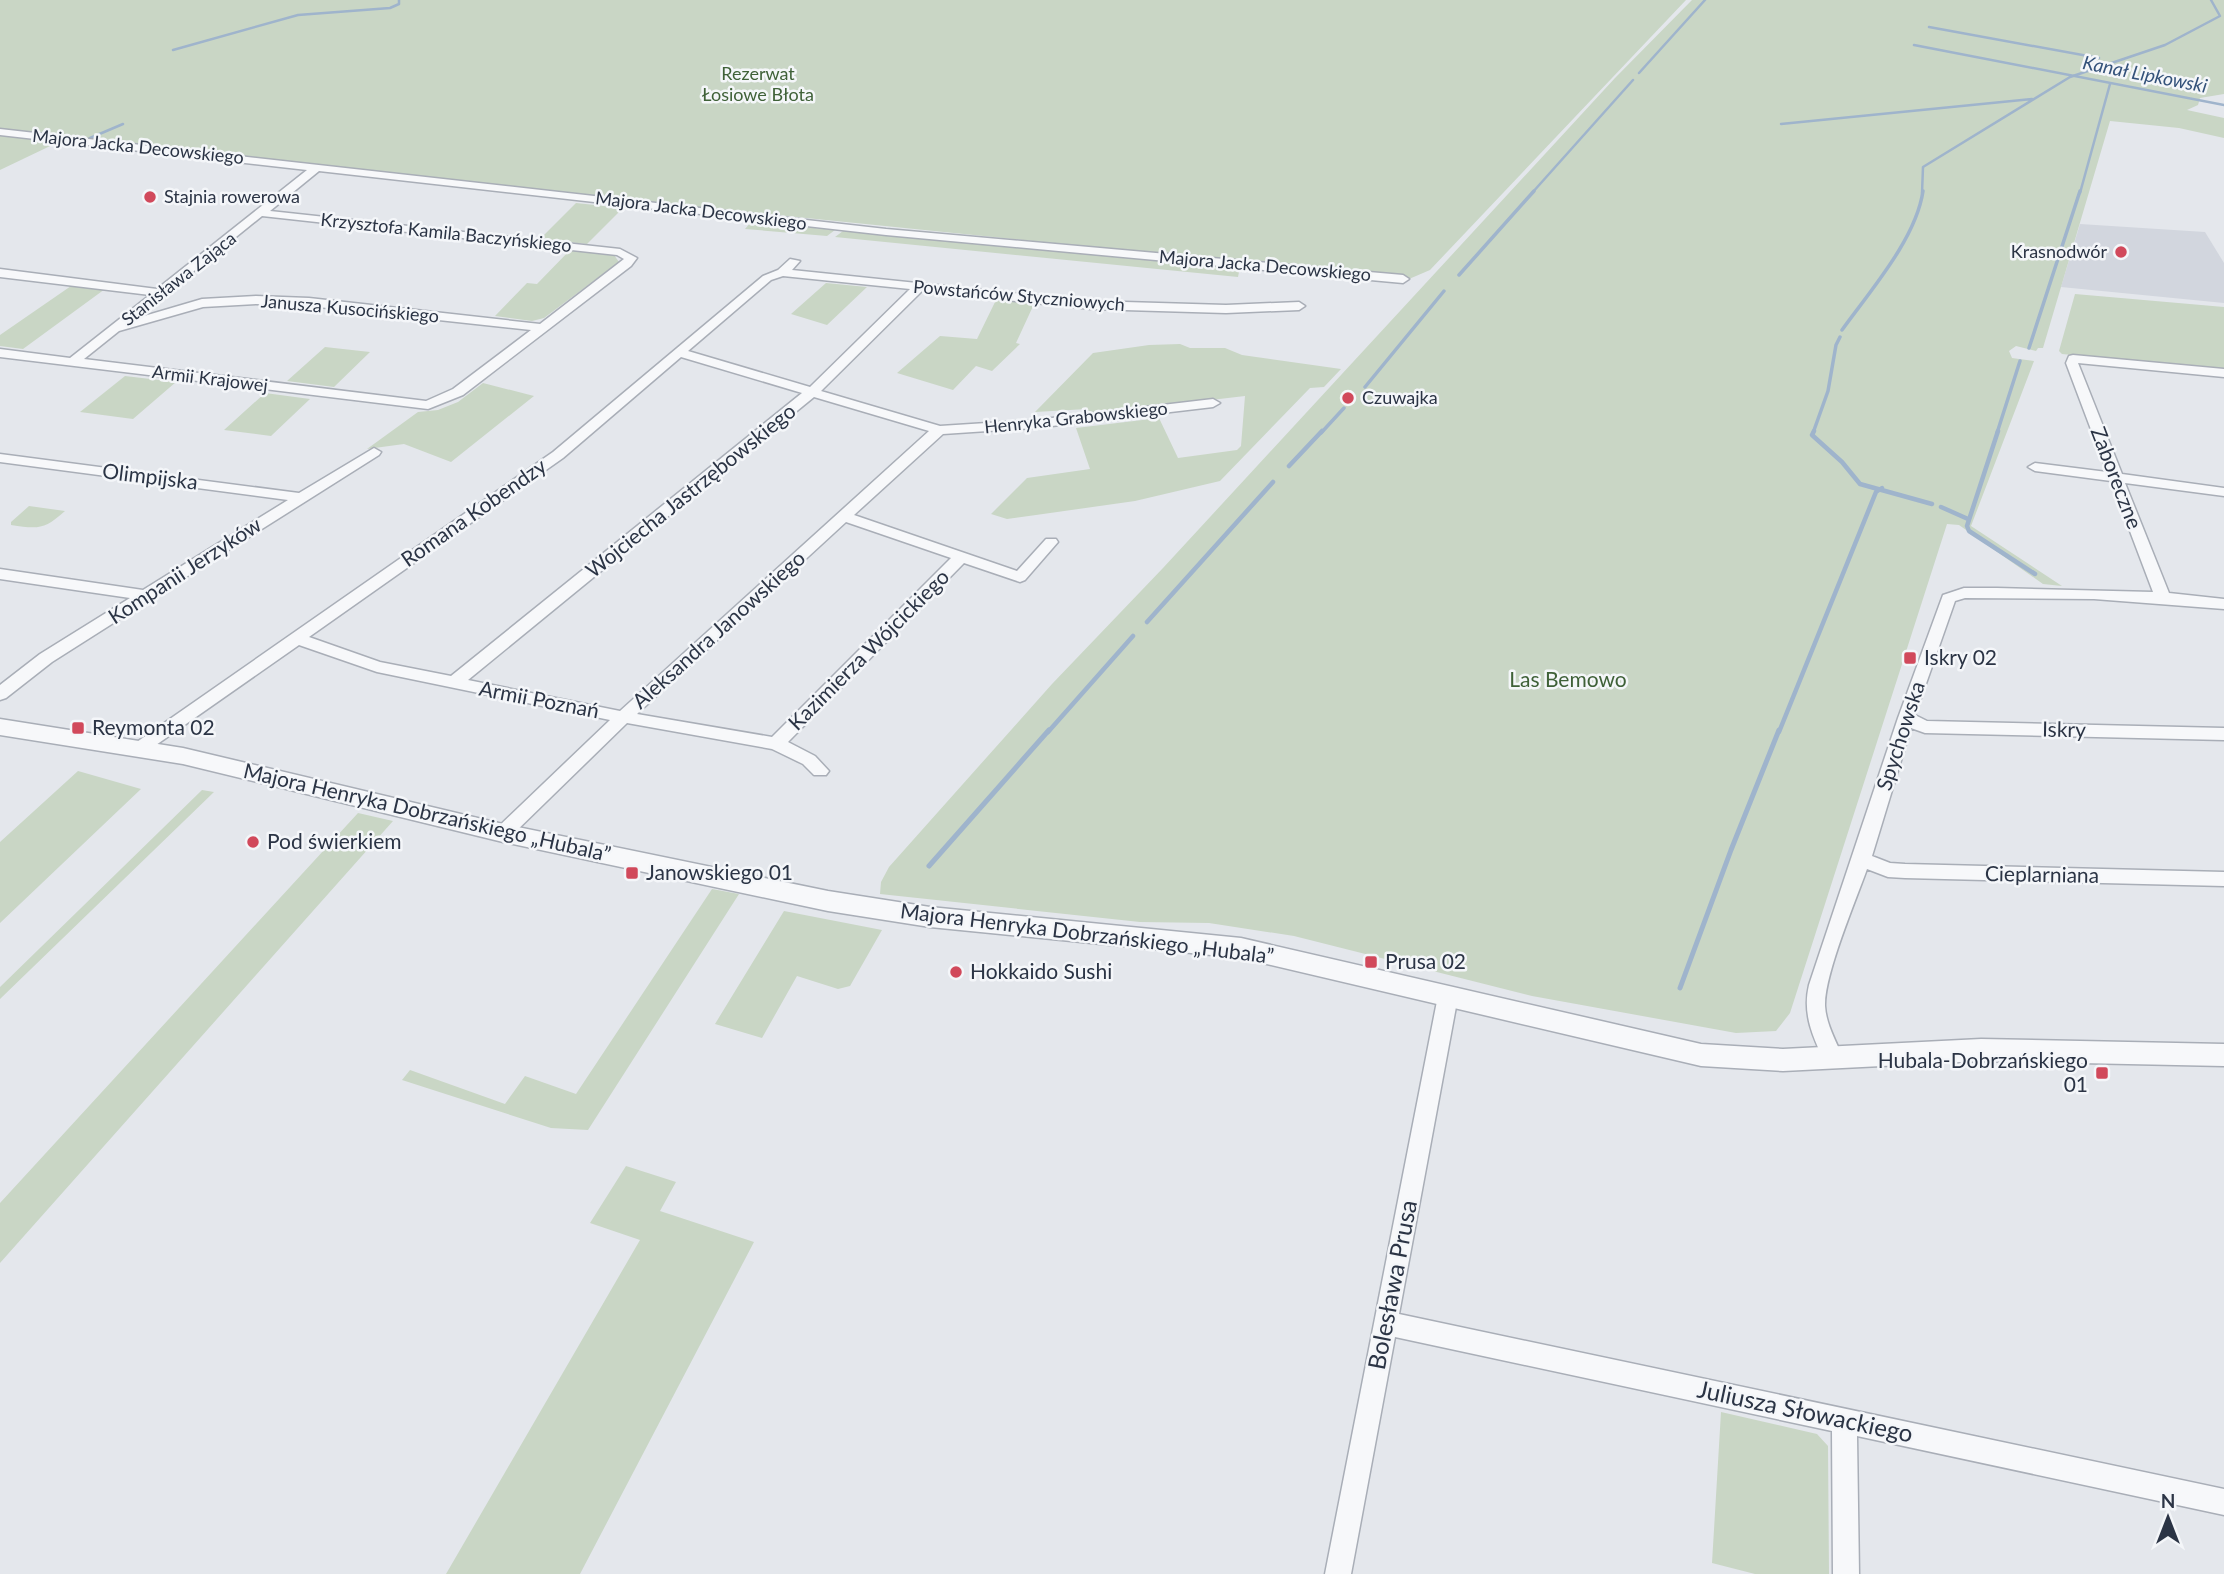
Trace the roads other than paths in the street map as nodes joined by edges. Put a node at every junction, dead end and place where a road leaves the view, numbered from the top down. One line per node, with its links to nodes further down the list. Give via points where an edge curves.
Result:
1 (0, 132): 2 (street, Majora Jacka Decowskiego)
2 (316, 167): 3 (street, Stanisława Zająca); 7 (street, Majora Jacka Decowskiego, via 886,232)
3 (262, 213): 9 (street, Stanisława Zająca); 12 (street, Krzysztofa Kamila Baczyńskiego, via 629,255 627,264)
4 (794, 261): 5 (street, Romana Kobendzy)
5 (782, 272): 8 (street, Powstańców Styczniowych); 13 (street, Romana Kobendzy, via 767,278)
6 (0, 273): 9 (street)
7 (1404, 279)
8 (919, 287): 10 (street, Powstańców Styczniowych, via 1101,306); 17 (street, Wojciecha Jastrzębowskiego)
9 (163, 293): 11 (street, Stanisława Zająca)
10 (1299, 306)
11 (118, 328): 12 (street, Janusza Kusocińskiego, via 202,303 256,300); 15 (street, Stanisława Zająca)
12 (543, 328): 15 (street, Armii Krajowej, via 458,392 436,403)
13 (678, 352): 17 (street); 33 (street, Romana Kobendzy, via 558,456)
14 (0, 353): 15 (street, Armii Krajowej)
15 (73, 362)
16 (2224, 373): 23 (street, Zaboreczne, via 2073,359)
17 (812, 392): 19 (street); 34 (street, Wojciecha Jastrzębowskiego)
18 (1213, 403): 19 (street, Henryka Grabowskiego)
19 (939, 430): 26 (street, Aleksandra Janowskiego)
20 (374, 452): 25 (street, Kompanii Jerzyków)
21 (0, 457): 25 (street, Olimpijska)
22 (2035, 467): 23 (street)
23 (2117, 479): 24 (street); 31 (street, Zaboreczne)
24 (2224, 492)
25 (301, 497): 30 (street, Kompanii Jerzyków)
26 (845, 517): 28 (street); 36 (street, Aleksandra Janowskiego)
27 (1051, 542): 28 (street, via 1020,577)
28 (961, 557): 40 (street, Kazimierza Wójcickiego)
29 (0, 575): 30 (street)
30 (149, 596): 35 (street, Kompanii Jerzyków, via 46,658)
31 (2162, 596): 32 (street, Spychowska); 37 (street, Spychowska, via 1964,593 1948,598)
32 (2224, 604)
33 (296, 638): 34 (street, Armii Poznań, via 377,667); 41 (street, Romana Kobendzy)
34 (453, 683): 36 (street, Armii Poznań)
35 (0, 694)
36 (623, 717): 40 (street, Armii Poznań); 43 (street, Aleksandra Janowskiego)
37 (1906, 718): 39 (street, Iskry, via 1925,727); 44 (street, Spychowska)
38 (0, 727): 41 (street, Majora Henryka Dobrzańskiego „Hubala”)
39 (2224, 734)
40 (776, 744): 42 (street, Armii Poznań, via 809,760)
41 (140, 748): 43 (street, Majora Henryka Dobrzańskiego „Hubala”)
42 (820, 771)
43 (503, 833): 46 (street, Majora Henryka Dobrzańskiego „Hubala”, via 828,901 1241,948)
44 (1862, 859): 45 (street, Cieplarniana, via 1888,870 1905,871); 48 (street, Spychowska, via 1834,933 1815,1003 1816,1019)
45 (2224, 879)
46 (1448, 996): 48 (street, Majora Henryka Dobrzańskiego „Hubala”, via 1701,1055); 49 (street, Bolesława Prusa)
47 (2224, 1055): 48 (street, Majora Henryka Dobrzańskiego „Hubala”, via 1981,1051)
48 (1833, 1058)
49 (1385, 1323): 50 (street, Juliusza Słowackiego); 52 (street, Bolesława Prusa)
50 (1844, 1420): 51 (street, Juliusza Słowackiego); 53 (street)
51 (2224, 1502)
52 (1338, 1574)
53 (1846, 1574)

